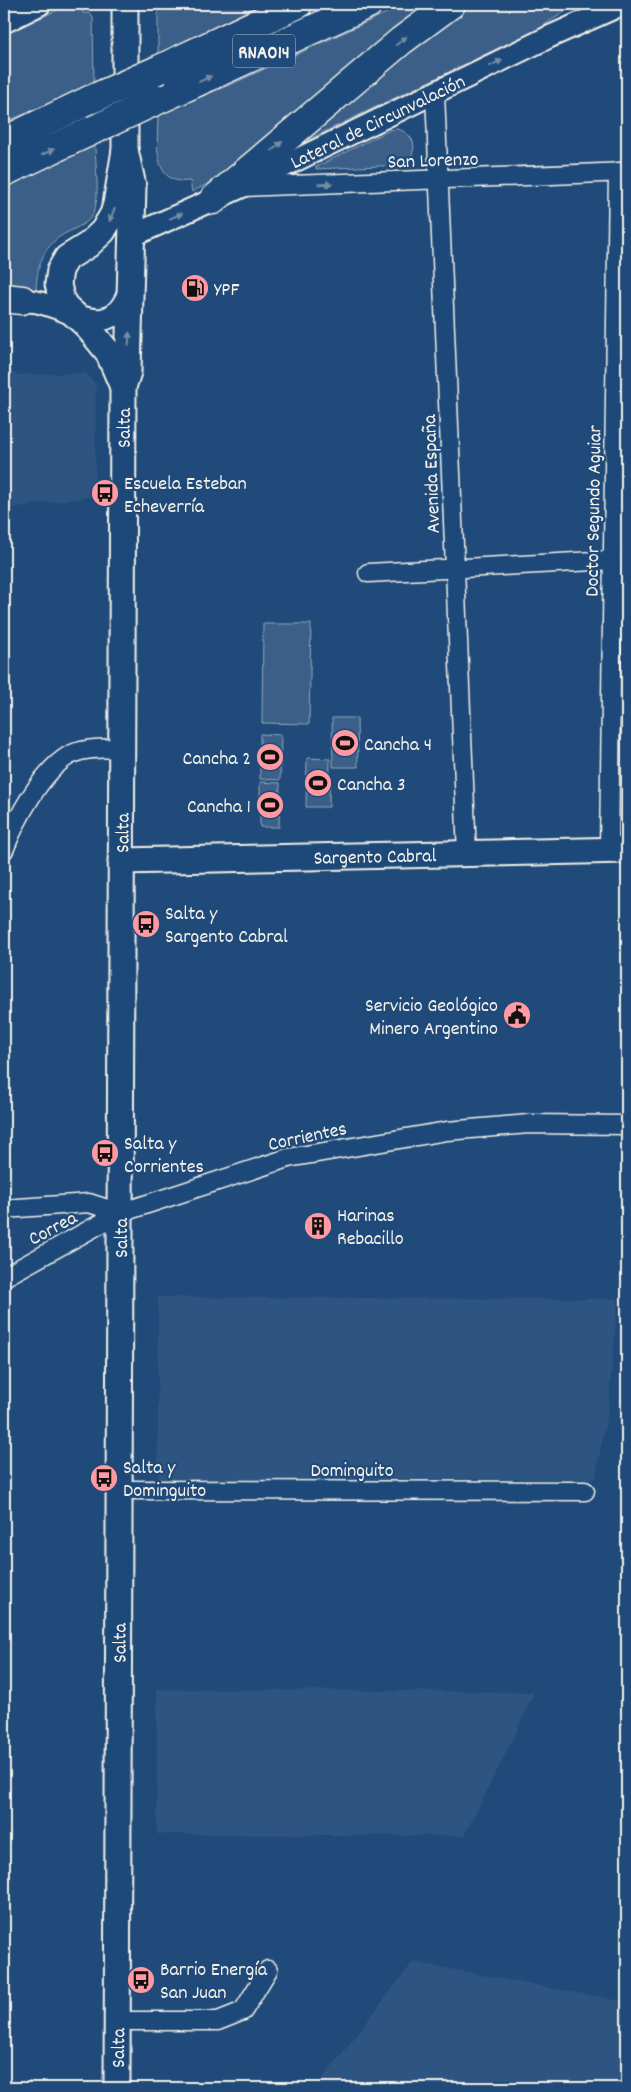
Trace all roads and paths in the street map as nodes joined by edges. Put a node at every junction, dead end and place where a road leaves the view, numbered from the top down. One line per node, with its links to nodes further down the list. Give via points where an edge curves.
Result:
1 (40, 4): 7 (street)
2 (125, 4): 10 (main road, Salta)
3 (298, 4): 9 (highway, RNA014, bridge)
4 (368, 4): 11 (highway, RNA014, one-way to 4, bridge)
5 (451, 4): 15 (highway, one-way to 5, via 401,41)
6 (623, 4): 8 (street, Lateral de Circunvalación, one-way to 6)
7 (4, 22)
8 (435, 93): 13 (street, Avenida España); 14 (street, Lateral de Circunvalación)
9 (4, 141)
10 (125, 150): 16 (main road, Salta, via 133,186); 19 (main road, Salta, one-way to 19, via 116,204 109,223 96,240 67,258 60,270 61,298)
11 (4, 172)
12 (623, 172): 13 (street, San Lorenzo); 21 (street, Doctor Segundo Aguiar)
13 (439, 180): 14 (street, San Lorenzo, one-way to 13); 22 (street, Avenida España)
14 (241, 187): 15 (street, Lateral de Circunvalación)
15 (214, 200): 16 (street, Lateral de Circunvalación, one-way to 15)
16 (132, 236): 17 (main road, Salta)
17 (130, 289): 19 (street, via 121,309 110,317 91,320); 20 (main road, Salta, one-way to 17, via 128,372)
18 (10, 300): 19 (street, via 37,302)
19 (77, 317): 20 (main road, Salta, via 108,352)
20 (123, 387): 24 (main road, Salta)
21 (613, 560): 22 (street); 26 (street, Doctor Segundo Aguiar)
22 (455, 569): 23 (street); 27 (street, Avenida España)
23 (368, 573)
24 (122, 748): 25 (street, via 69,755 45,777 15,821); 28 (main road, Salta)
25 (4, 850)
26 (618, 850): 27 (main road, Sargento Cabral)
27 (467, 854): 28 (main road, Sargento Cabral)
28 (121, 861): 31 (main road, Salta)
29 (627, 1125): 31 (street, Corrientes, via 529,1124 447,1131 380,1142 288,1158)
30 (4, 1208): 31 (street, via 89,1203)
31 (120, 1213): 32 (street, Correa); 33 (main road, Salta)
32 (4, 1276)
33 (119, 1490): 34 (street, Dominguito); 36 (main road, Salta)
34 (585, 1491)
35 (268, 1970): 36 (street, via 243,2011 218,2021)
36 (118, 2021): 37 (main road, Salta)
37 (117, 2088)

